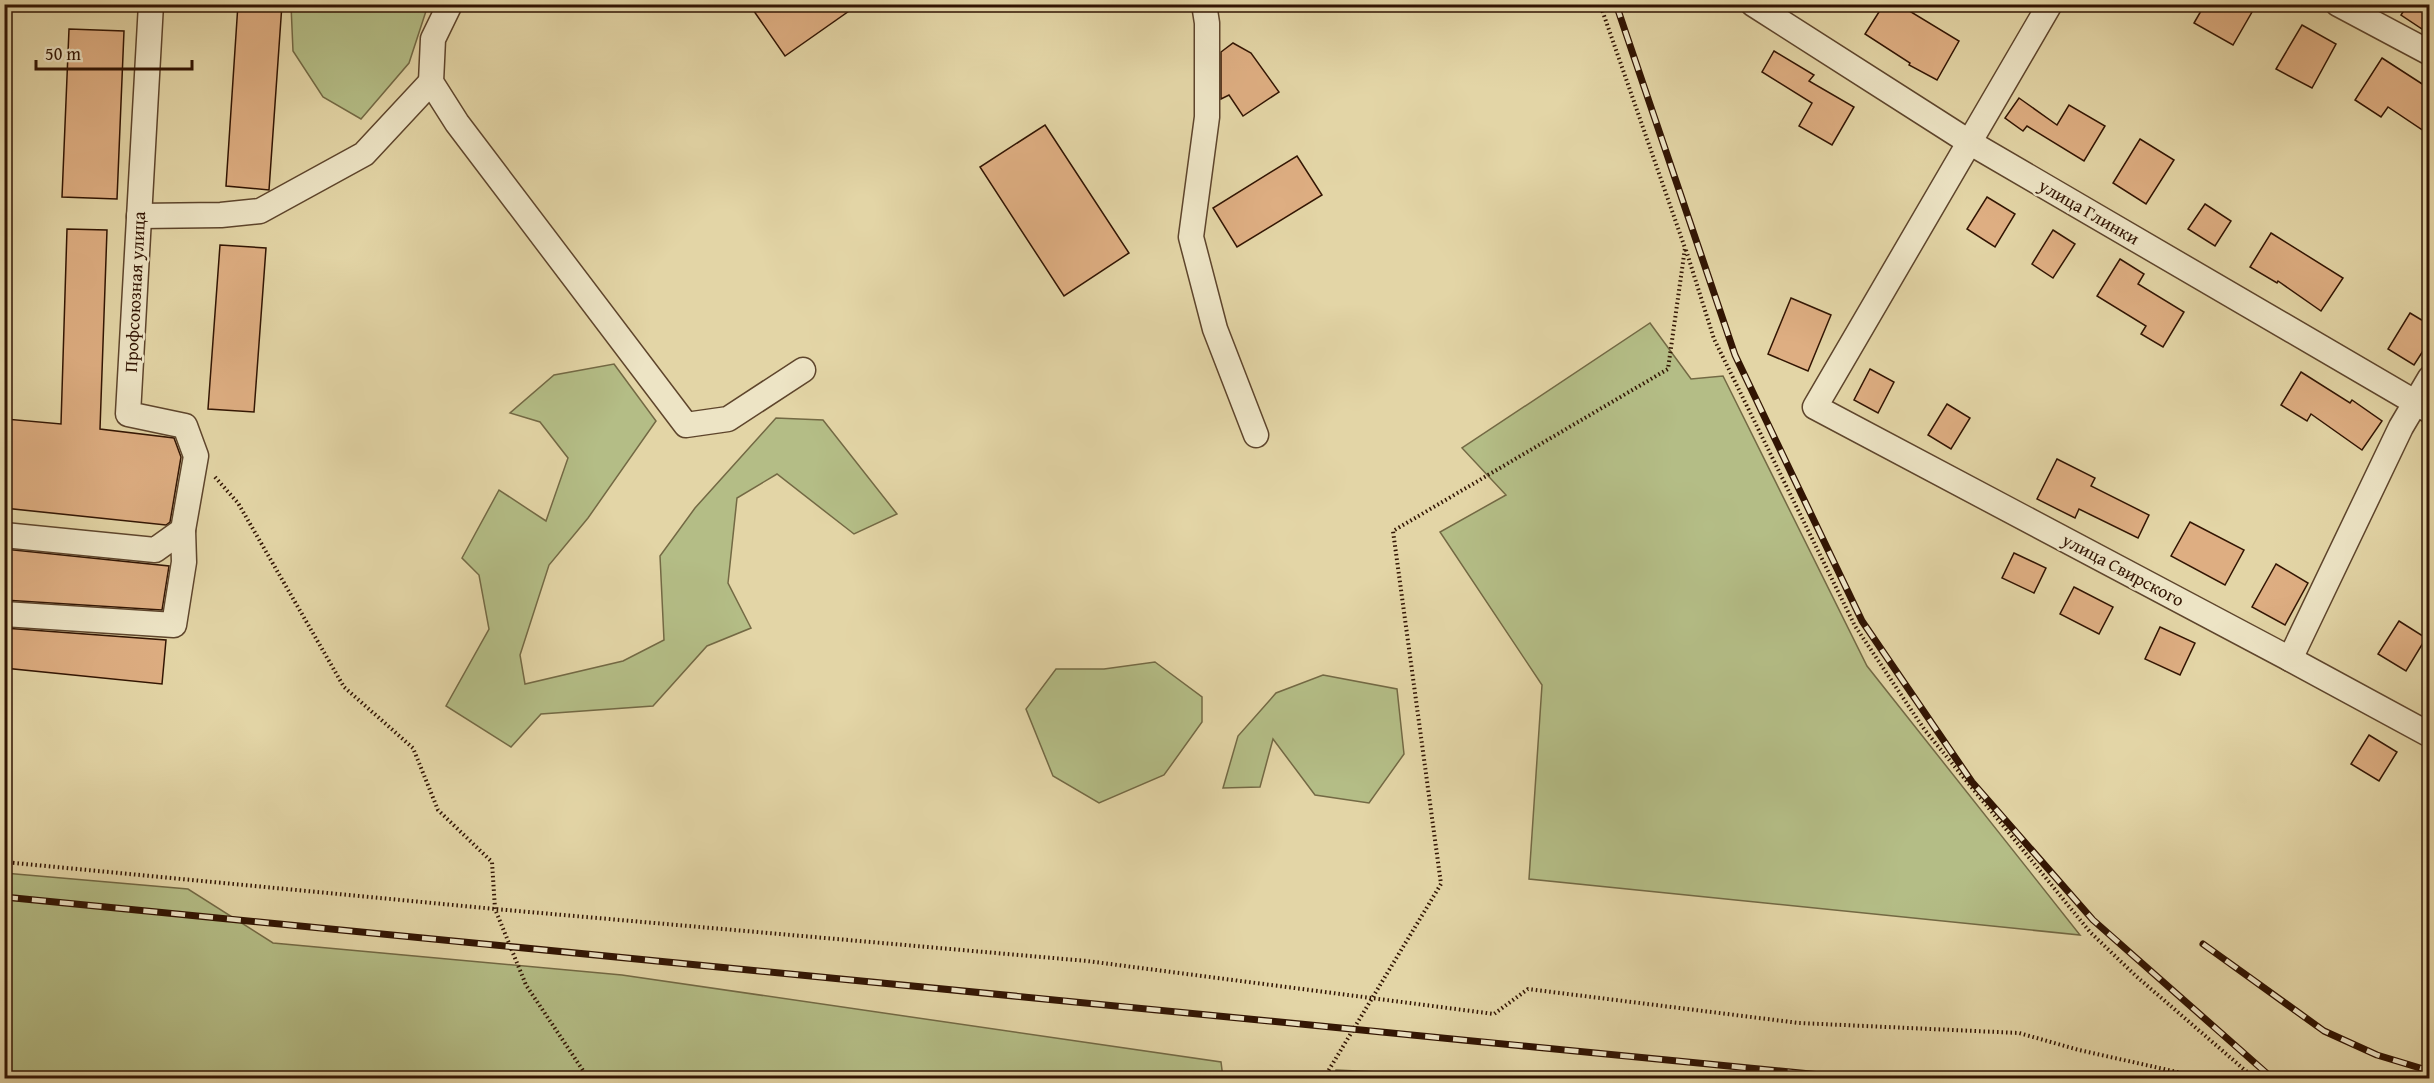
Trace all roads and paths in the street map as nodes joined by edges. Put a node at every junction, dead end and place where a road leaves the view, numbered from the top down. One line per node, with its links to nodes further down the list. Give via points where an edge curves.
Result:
1 (151, 4): 11 (street, Профсоюзная улица)
2 (450, 4): 9 (street, via 433,39)
3 (1204, 4): 16 (street, via 1207,117 1191,237 1215,330)
4 (1600, 4): 12 (path)
5 (1753, 4): 10 (street, улица Глинки)
6 (2050, 4): 10 (street)
7 (2338, 4): 8 (street)
8 (2430, 53)
9 (431, 81): 11 (street, via 364,154 260,211); 13 (street, via 457,123 686,425 728,419)
10 (1969, 142): 15 (street, улица Глинки); 21 (street, улица Свирского, via 1815,407)
11 (139, 216): 17 (street, Профсоюзная улица, via 128,414 185,426)
12 (1685, 248): 25 (path, via 1668,369 1393,531 1441,884); 29 (path, via 1714,339 1850,615 1923,729 2090,932)
13 (803, 370)
14 (2430, 378): 15 (street)
15 (2422, 407): 21 (street, via 2401,427)
16 (1256, 435)
17 (196, 456): 18 (street); 24 (path, via 238,503 344,687 413,748 438,810 492,862)
18 (183, 530): 19 (street, via 155,550); 20 (street, via 184,562 174,624)
19 (4, 535)
20 (4, 614)
21 (2290, 659): 22 (street, улица Свирского)
22 (2430, 735)
23 (4, 862): 24 (path)
24 (495, 909): 25 (path, via 1087,961); 26 (path, via 526,985)
25 (1372, 998): 27 (path); 28 (path, via 1494,1014 1528,989 1799,1023 2019,1033)
26 (588, 1078)
27 (1324, 1078)
28 (2204, 1078)
29 (2254, 1078)

